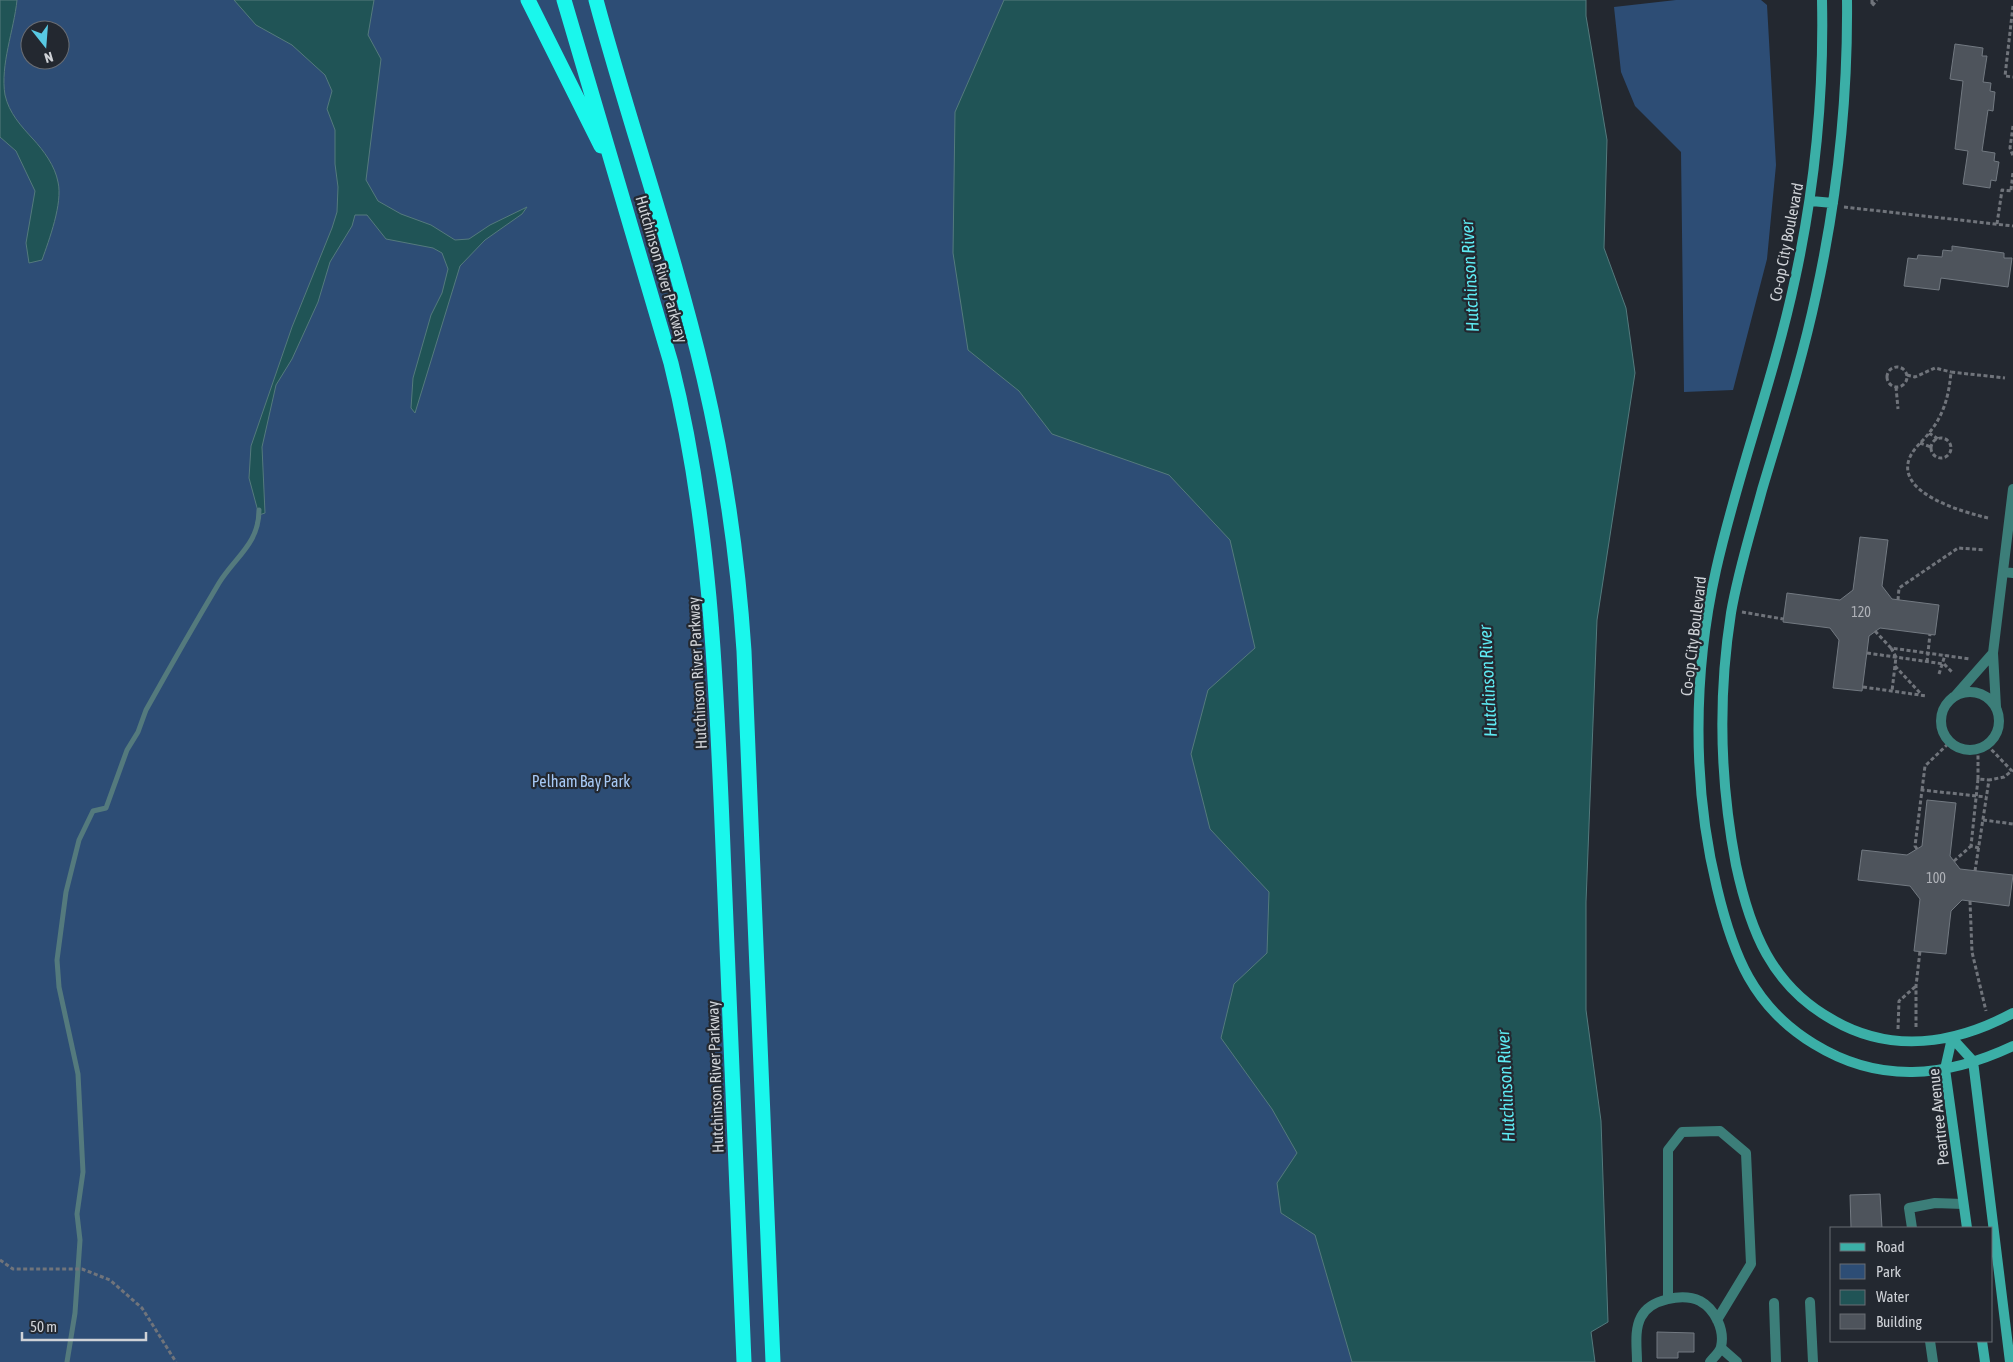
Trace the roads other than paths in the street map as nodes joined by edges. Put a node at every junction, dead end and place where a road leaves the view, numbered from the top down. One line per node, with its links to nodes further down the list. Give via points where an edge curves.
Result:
1 (528, 0): 6 (highway, via 573,95)
2 (564, 0): 6 (highway, Hutchinson River Parkway)
3 (596, 0): 31 (highway, Hutchinson River Parkway, via 697,349 723,469 736,553 744,660)
4 (1822, 0): 7 (main road, Co-op City Boulevard, via 1821,103)
5 (1847, 0): 8 (main road, via 1845,83)
6 (618, 178): 30 (highway, Hutchinson River Parkway, via 681,407 708,576 718,712)
7 (1811, 201): 8 (main road); 18 (main road, Co-op City Boulevard, via 1783,333 1724,539 1706,622 1698,726 1707,837 1718,894 1733,944 1748,978 1774,1015 1827,1052 1856,1064 1903,1074)
8 (1833, 204): 15 (main road, via 1816,297 1746,546 1732,610 1723,697 1730,834 1750,922 1764,951 1789,986 1818,1012 1873,1038 1898,1042)
9 (2013, 489): 10 (street)
10 (2008, 572): 11 (street)
11 (1993, 653): 12 (street); 13 (street)
12 (1956, 695): 13 (street, via 1978,693 1986,696); 13 (street, via 1942,714 1944,734 1950,742 1968,750 1982,747 1997,732 1999,716)
13 (1996, 708)
14 (2013, 1013): 15 (main road)
15 (1952, 1038): 17 (main road); 18 (main road, Peartree Avenue)
16 (2013, 1046): 17 (main road, Co-op City Boulevard)
17 (1973, 1062): 18 (main road, Co-op City Boulevard); 25 (main road)
18 (1945, 1069): 19 (main road, Peartree Avenue)
19 (1963, 1204): 20 (street, via 1935,1203 1909,1208); 21 (main road, Peartree Avenue)
20 (1912, 1227)
21 (1967, 1227)
22 (1668, 1299): 26 (street, via 1699,1301); 26 (street, via 1668,1150 1682,1132 1720,1131 1746,1153 1750,1264); 32 (street, via 1642,1314 1637,1326)
23 (1810, 1302): 36 (street)
24 (1774, 1303): 35 (street)
25 (2009, 1318): 39 (main road)
26 (1717, 1320): 29 (street, via 1722,1333)
27 (1930, 1342): 37 (street)
28 (1982, 1342): 38 (main road)
29 (1721, 1348): 33 (street); 34 (street)
30 (744, 1362)
31 (773, 1362)
32 (1637, 1362)
33 (1710, 1362)
34 (1738, 1362)
35 (1776, 1362)
36 (1813, 1362)
37 (1934, 1362)
38 (1985, 1362)
39 (2010, 1362)

